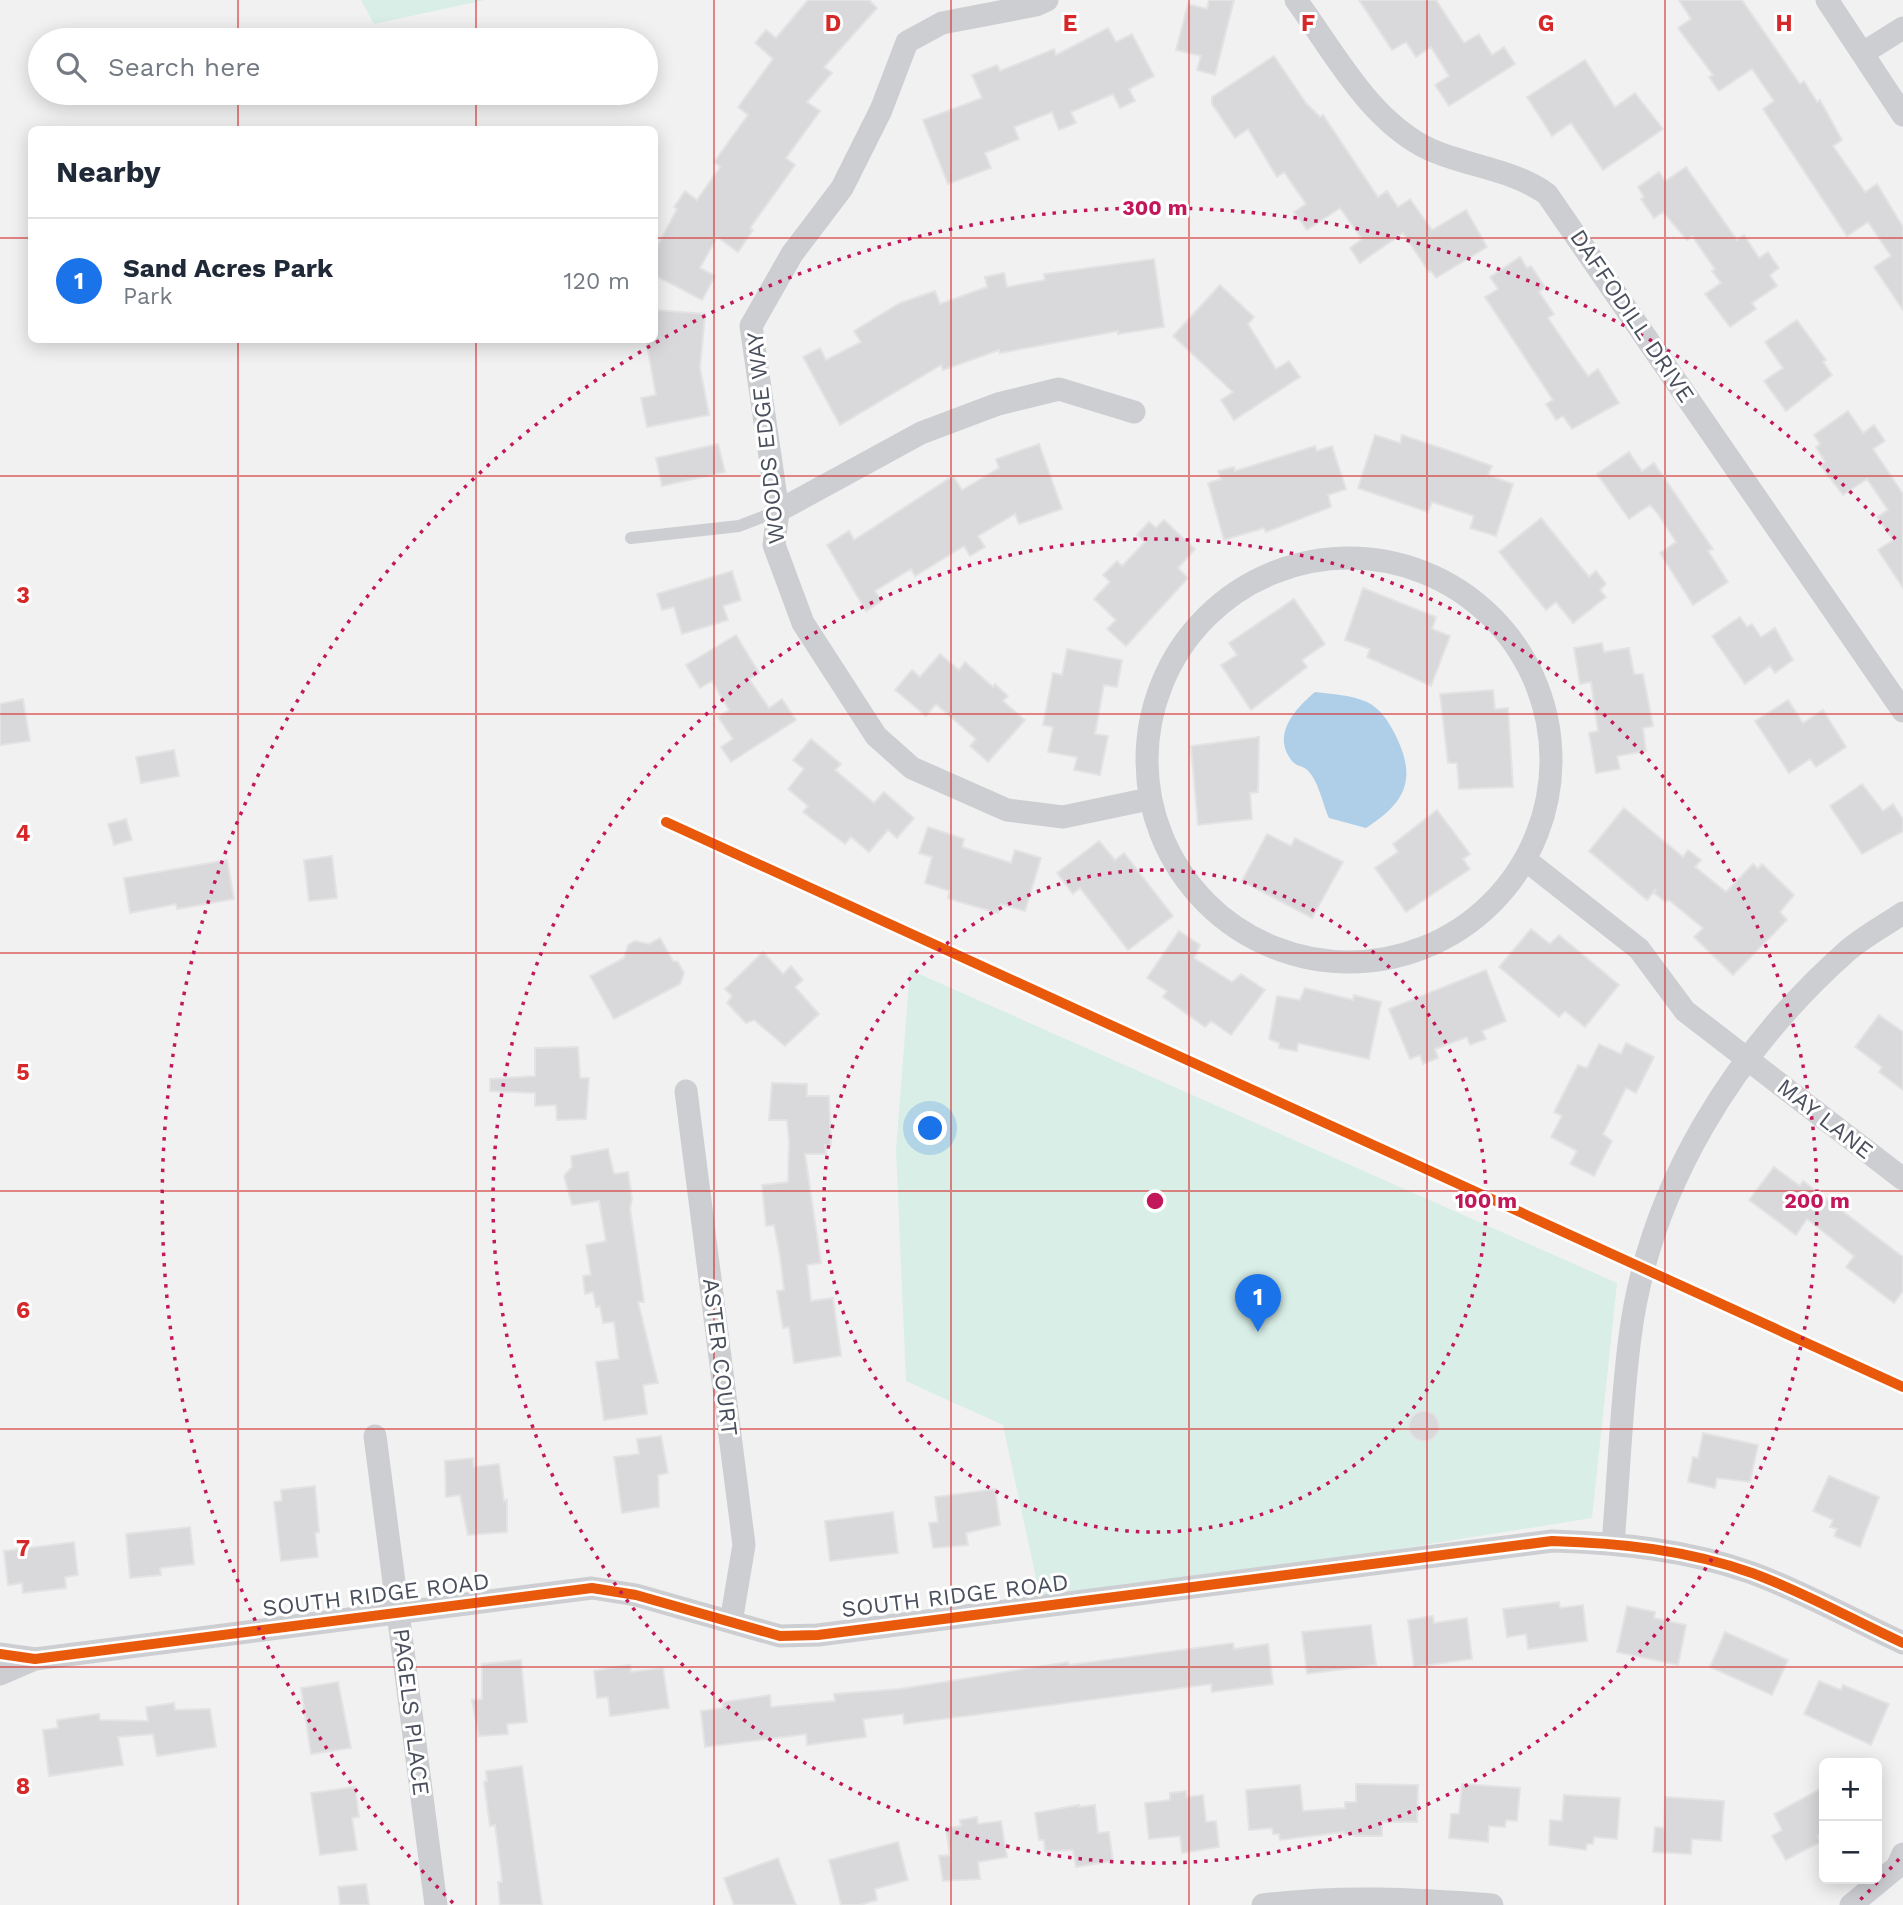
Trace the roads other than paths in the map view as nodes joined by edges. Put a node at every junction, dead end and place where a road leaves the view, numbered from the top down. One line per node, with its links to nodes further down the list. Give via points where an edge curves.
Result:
1 (1296, 0): 10 (street, DAFFODILL DRIVE, via 1366,98 1404,132 1429,149 1529,181 1547,194)
2 (1826, 0): 5 (street)
3 (1042, 3): 8 (street, WOODS EDGE WAY, via 942,23 907,42 881,110 842,188 792,254 751,326)
4 (1903, 28): 5 (street)
5 (1863, 53): 6 (street)
6 (1903, 115)
7 (1134, 412): 8 (street, via 1059,389 999,404 921,433)
8 (778, 511): 9 (lane, via 739,526); 11 (street, WOODS EDGE WAY, via 774,545 803,623 876,736 912,768 1007,810 1063,817)
9 (631, 538)
10 (1903, 711)
11 (1149, 799): 12 (street, via 1172,860 1224,921 1290,955 1368,964 1436,945 1490,908); 12 (street, via 1145,750 1156,693 1196,625 1246,583 1312,558 1385,558 1460,588 1517,643 1549,715 1552,785)
12 (1527, 860): 14 (street, MAY LANE, via 1639,949 1685,1011)
13 (1903, 913): 14 (street, via 1848,950 1793,1003)
14 (1747, 1059): 16 (street, MAY LANE); 18 (street, via 1705,1119 1672,1187 1644,1269 1630,1336)
15 (685, 1091): 20 (street, ASTER COURT, via 744,1545)
16 (1903, 1179)
17 (375, 1436): 19 (street, PAGELS PLACE)
18 (1613, 1543): 20 (street, SOUTH RIDGE ROAD, via 1552,1541 818,1635 780,1636); 21 (street, SOUTH RIDGE ROAD, via 1687,1555 1752,1573)
19 (398, 1613): 20 (street, SOUTH RIDGE ROAD, via 592,1588 636,1595); 23 (street, SOUTH RIDGE ROAD); 26 (street, PAGELS PLACE)
20 (731, 1622)
21 (1903, 1643)
22 (0, 1654): 23 (street, SOUTH RIDGE ROAD)
23 (35, 1659): 24 (street, SOUTH RIDGE ROAD)
24 (0, 1674)
25 (1903, 1854): 29 (street, via 1897,1867)
26 (436, 1905)
27 (1264, 1905): 28 (street, via 1382,1897)
28 (1492, 1905)
29 (1852, 1905)

